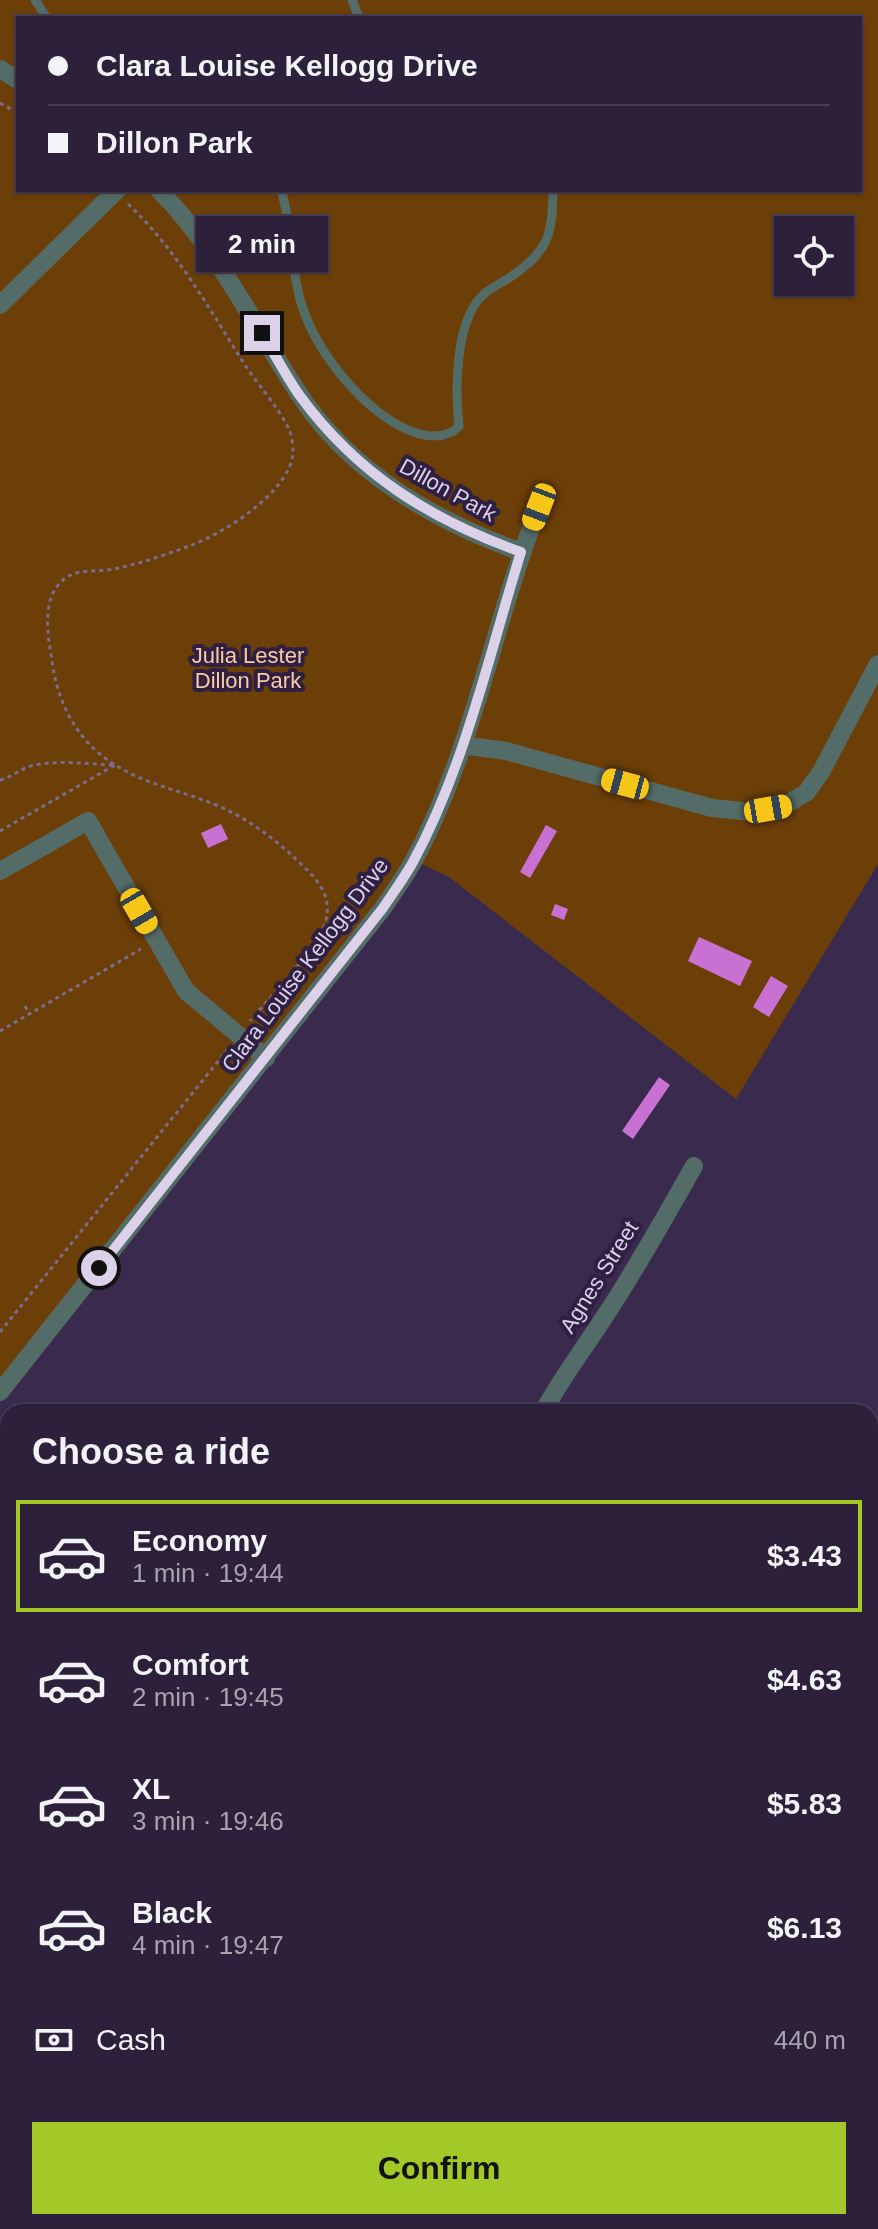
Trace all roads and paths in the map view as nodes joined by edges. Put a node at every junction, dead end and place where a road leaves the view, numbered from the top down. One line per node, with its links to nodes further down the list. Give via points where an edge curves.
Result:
1 (115, 192): 6 (street)
2 (117, 192): 11 (path, via 191,277 290,431 293,448 287,473 276,488 213,535 111,570 76,572 53,591 48,631 58,691 72,723)
3 (161, 192): 8 (street, Dillon Park, via 221,267 298,394 333,437 375,477 419,506)
4 (281, 192): 5 (lane, via 302,305 316,338 356,393 388,420 438,437 459,426 459,359 475,306 532,262 547,243)
5 (553, 192)
6 (0, 305)
7 (539, 507): 8 (street, Clara Louise Kellogg Drive)
8 (521, 552): 10 (street, Clara Louise Kellogg Drive)
9 (878, 664): 10 (street, via 821,772 806,793 783,806 752,812 712,808 506,751)
10 (462, 745): 20 (street, Clara Louise Kellogg Drive, via 412,864)
11 (115, 765): 12 (path, via 30,765); 13 (path); 19 (path, via 259,827 319,881 326,895 326,922 314,943)
12 (0, 780)
13 (0, 831)
14 (0, 871): 19 (street, via 88,821 186,991)
15 (141, 949): 17 (path)
16 (25, 1006): 17 (path)
17 (29, 1014): 18 (path)
18 (0, 1031)
19 (239, 1035): 20 (street); 22 (path)
20 (266, 1058): 23 (street, Clara Louise Kellogg Drive)
21 (694, 1166): 24 (street, Agnes Street)
22 (0, 1332)
23 (0, 1392)
24 (548, 1404)

